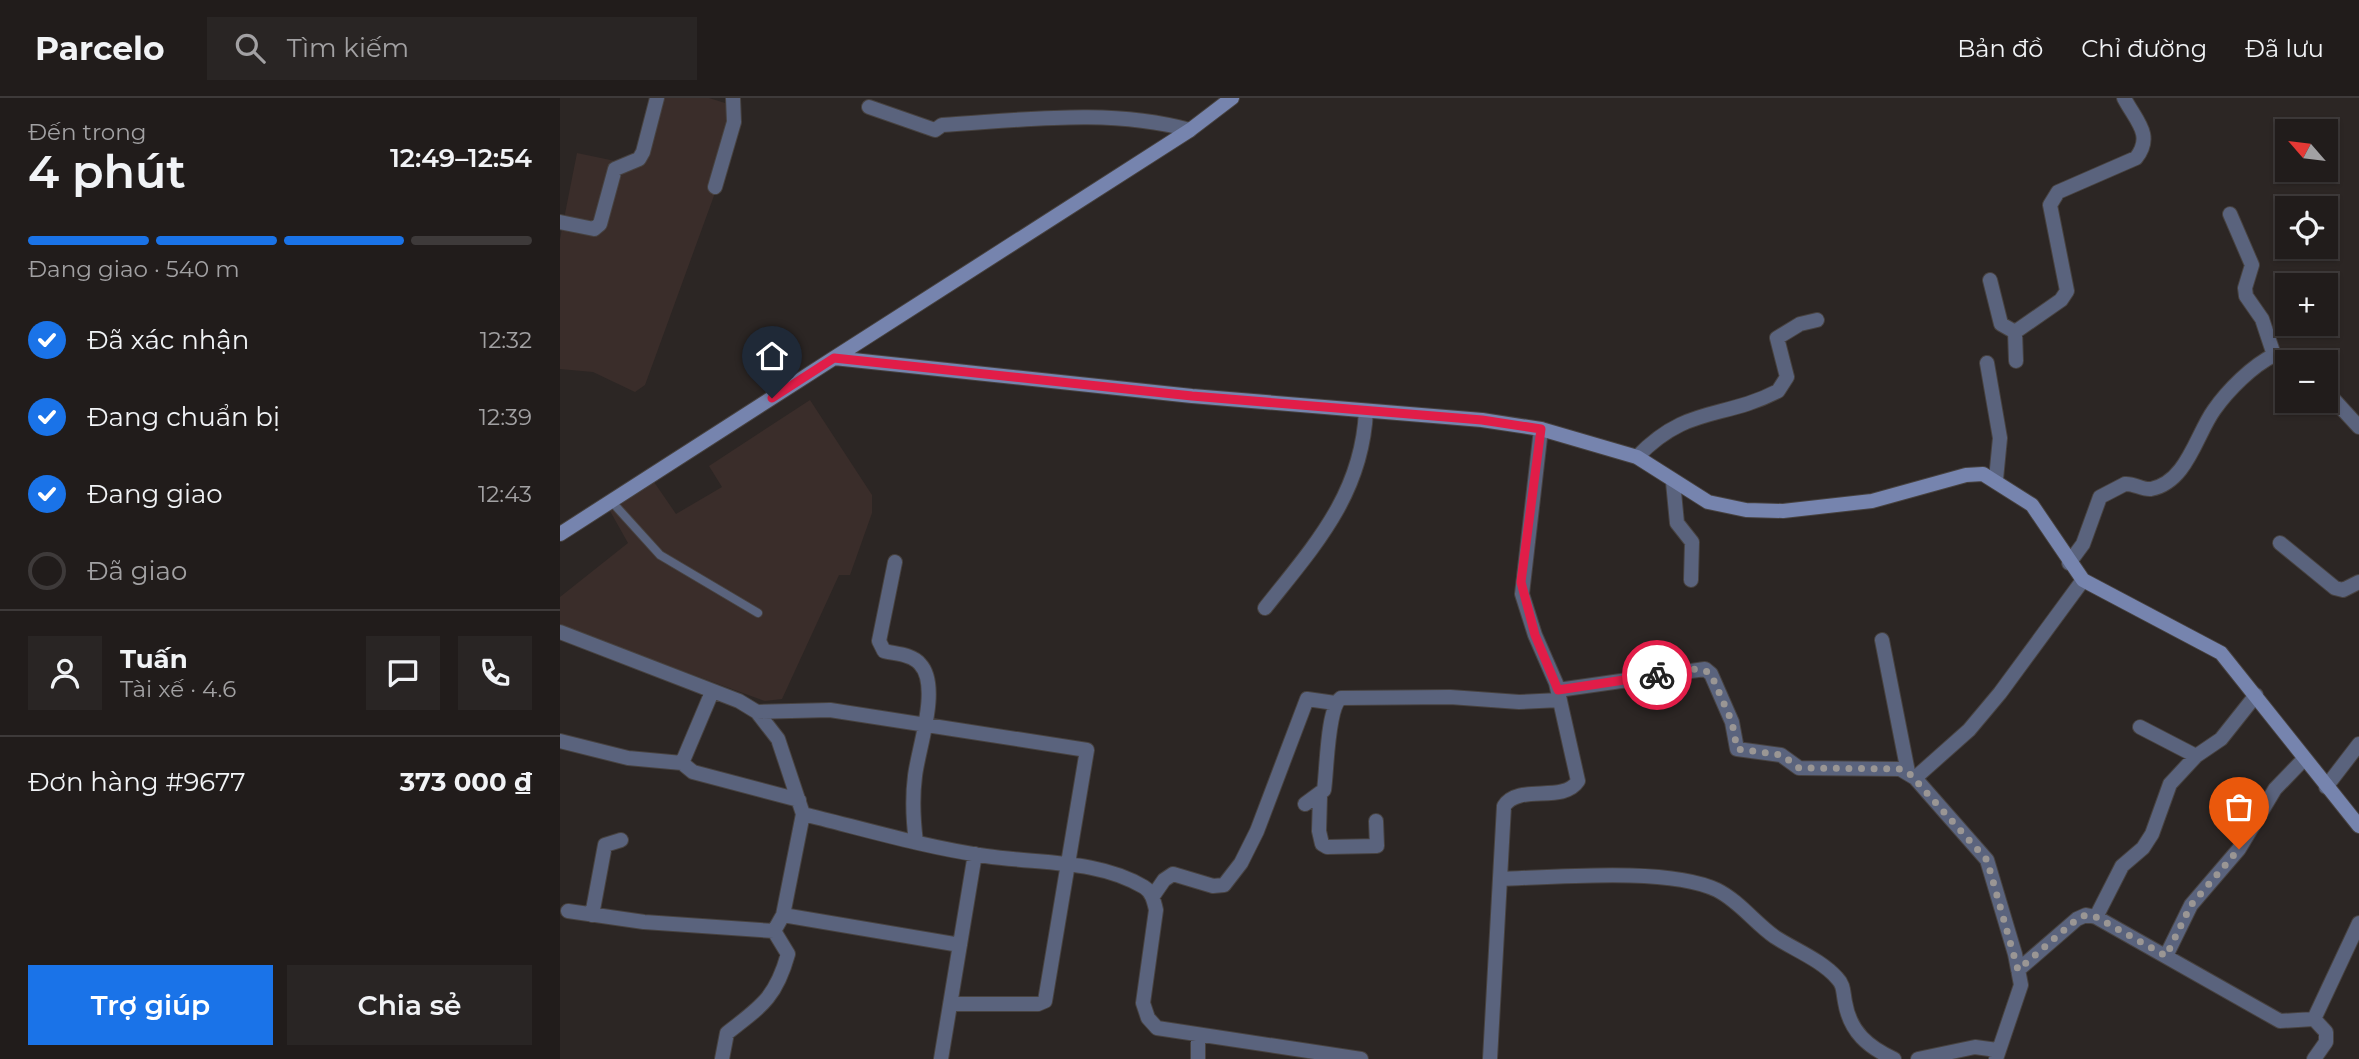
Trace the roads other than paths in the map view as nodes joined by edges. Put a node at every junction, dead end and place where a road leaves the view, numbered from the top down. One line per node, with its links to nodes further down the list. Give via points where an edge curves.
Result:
1 (657, 98): 9 (street, via 643,152 639,159 615,169 600,224 594,229)
2 (733, 98): 7 (street, via 734,122)
3 (1232, 98): 6 (main road)
4 (2124, 98): 12 (street, via 2145,137 2144,148 2136,158 2058,192 2052,200 2067,291)
5 (869, 107): 6 (street, via 935,130 942,125 1046,116 1162,122)
6 (1190, 130): 14 (main road)
7 (715, 187)
8 (2230, 214): 13 (street, via 2252,265 2246,296 2262,319)
9 (560, 222)
10 (1990, 279): 12 (street, via 2001,324)
11 (1817, 320): 21 (street, via 1777,338 1787,377 1778,391 1694,417 1657,436)
12 (2015, 332): 15 (street)
13 (2274, 355): 28 (street, via 2216,407 2192,451 2168,481 2146,489 2125,484 2100,497 2083,544)
14 (834, 358): 18 (main road); 24 (main road)
15 (2016, 361)
16 (1987, 363): 22 (street, via 2000,438)
17 (2338, 404): 19 (street)
18 (1366, 411): 20 (main road); 32 (street, via 1356,466 1334,521)
19 (2359, 427)
20 (1541, 429): 21 (main road); 37 (street, via 1521,582 1535,635)
21 (1637, 457): 23 (main road)
22 (1996, 479): 23 (main road, via 1966,475 1872,501 1783,511 1721,507); 28 (main road, via 2032,505)
23 (1673, 482): 29 (street, via 1677,523 1692,542)
24 (612, 502): 25 (main road); 33 (lane, via 660,555)
25 (560, 534)
26 (2280, 543): 31 (street, via 2335,587 2343,590)
27 (895, 562): 41 (street, via 879,641 884,652 908,656 921,664 926,677)
28 (2069, 563): 30 (main road)
29 (1691, 580)
30 (2083, 580): 38 (main road, via 2221,653); 48 (street, via 2000,693 1953,746)
31 (2359, 582)
32 (1265, 608)
33 (758, 613)
34 (560, 632): 36 (street)
35 (1882, 640): 48 (street)
36 (712, 692): 40 (street); 47 (street)
37 (1559, 695): 39 (street, via 1519,702 1450,697 1346,698); 48 (street, via 1705,669 1732,722 1737,749 1782,755 1799,768 1900,769); 59 (street, via 1577,781 1569,789 1514,797 1506,803)
38 (2256, 695): 45 (street, via 2221,739); 46 (main road)
39 (1335, 703): 50 (street); 60 (street, via 1307,699 1257,831 1224,885 1173,874)
40 (757, 712): 41 (street, via 830,710); 52 (street, via 778,739)
41 (926, 725): 56 (street, via 918,748 912,813); 58 (street, via 1087,750)
42 (2140, 727): 45 (street)
43 (560, 741): 47 (street, via 628,758)
44 (2359, 744): 49 (street)
45 (2196, 756): 64 (street, via 2170,784 2152,834 2122,866)
46 (2304, 759): 49 (main road); 68 (street, via 2275,789 2239,849 2191,905)
47 (682, 763): 52 (street, via 693,772)
48 (1912, 775): 69 (street, via 1987,860)
49 (2326, 787): 54 (main road)
50 (1320, 796): 51 (street); 53 (street, via 1318,831 1327,847 1377,846)
51 (1305, 804)
52 (801, 807): 56 (street); 63 (street)
53 (1376, 821)
54 (2359, 825)
55 (621, 840): 62 (street, via 605,845)
56 (916, 842): 57 (street)
57 (975, 854): 58 (street); 67 (street)
58 (1068, 864): 60 (street, via 1112,874); 70 (street, via 1045,1001)
59 (1501, 879): 78 (street); 79 (street, via 1637,876 1715,889 1754,922 1832,972 1843,987 1853,1029 1875,1050)
60 (1153, 896): 72 (street, via 1156,910 1143,1003 1157,1028)
61 (568, 911): 62 (street)
62 (592, 915): 66 (street)
63 (783, 915): 66 (street); 67 (street)
64 (2096, 917): 68 (street); 69 (street, via 2077,919)
65 (2359, 923): 71 (street)
66 (774, 932): 74 (street, via 789,954 780,982 763,1006 727,1033)
67 (960, 945): 70 (street)
68 (2166, 956): 71 (street, via 2280,1021)
69 (2018, 970): 73 (street, via 2021,985 2016,1007)
70 (950, 1004): 75 (street)
71 (2314, 1019): 81 (street, via 2326,1032 2326,1042)
72 (1198, 1037): 76 (street); 77 (street)
73 (1996, 1055): 80 (street, via 1975,1047)
74 (722, 1059)
75 (941, 1059)
76 (1198, 1059)
77 (1361, 1059)
78 (1490, 1059)
79 (1894, 1059)
80 (1918, 1059)
81 (2314, 1059)

